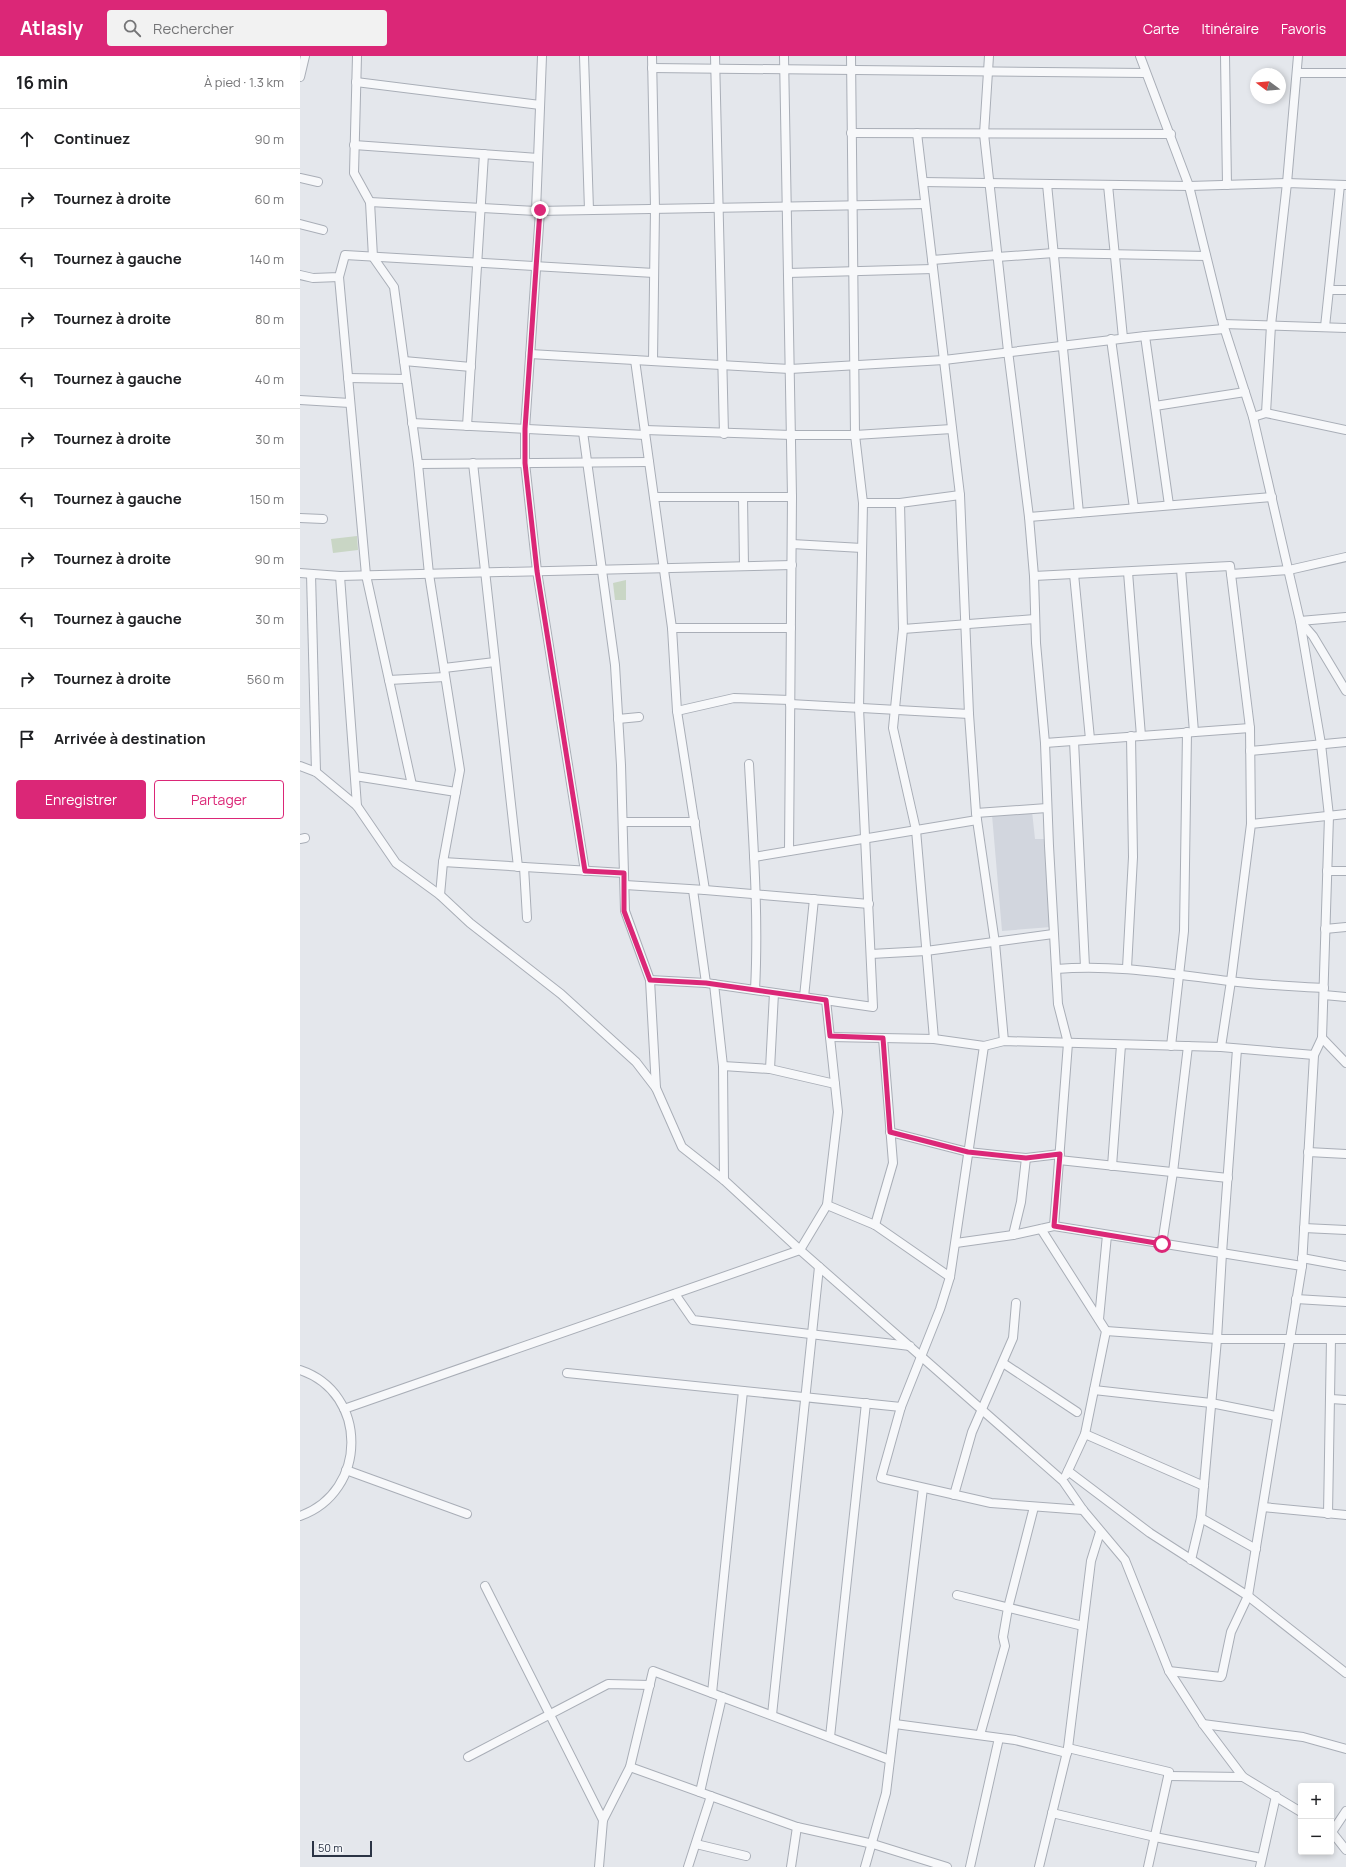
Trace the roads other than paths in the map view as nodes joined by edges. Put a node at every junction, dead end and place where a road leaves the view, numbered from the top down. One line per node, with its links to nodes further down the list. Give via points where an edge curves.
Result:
1 (305, 56): 21 (street)
2 (357, 56): 22 (street)
3 (542, 56): 23 (street)
4 (584, 56): 48 (street)
5 (652, 56): 13 (street)
6 (715, 56): 14 (street)
7 (784, 56): 15 (street)
8 (851, 56): 16 (street)
9 (989, 56): 18 (street)
10 (1140, 56): 19 (street)
11 (1225, 56): 38 (street)
12 (1298, 56): 20 (street)
13 (652, 68): 14 (street); 47 (street)
14 (716, 69): 15 (street); 45 (street)
15 (784, 70): 16 (street); 44 (street)
16 (851, 71): 18 (street); 24 (street)
17 (1346, 72): 20 (street)
18 (988, 73): 19 (street); 26 (street)
19 (1146, 73): 27 (street)
20 (1297, 73): 34 (street)
21 (300, 77)
22 (356, 82): 23 (street); 28 (street)
23 (540, 105): 30 (street)
24 (851, 133): 25 (street); 43 (street)
25 (917, 133): 26 (street); 33 (street)
26 (984, 134): 27 (street); 35 (street)
27 (1170, 134): 40 (street)
28 (354, 145): 29 (street); 41 (street, via 354,173)
29 (484, 154): 30 (street); 46 (street)
30 (538, 158): 49 (street)
31 (300, 178): 32 (street)
32 (318, 182)
33 (923, 182): 35 (street); 42 (street)
34 (1287, 183): 38 (street); 39 (street); 68 (street)
35 (989, 184): 36 (street); 54 (street)
36 (1047, 184): 37 (street); 52 (street)
37 (1108, 185): 40 (street); 53 (street)
38 (1227, 185): 40 (street)
39 (1343, 185): 66 (street)
40 (1189, 186): 55 (street)
41 (370, 202): 46 (street); 56 (street)
42 (925, 204): 43 (street); 57 (street)
43 (852, 205): 44 (street); 62 (street)
44 (787, 206): 45 (street); 63 (street)
45 (718, 207): 47 (street); 82 (street)
46 (480, 208): 49 (street); 58 (street)
47 (655, 208): 48 (street); 61 (street)
48 (589, 210): 49 (street)
49 (538, 211): 59 (street)
50 (300, 224): 51 (street)
51 (323, 230)
52 (1054, 253): 53 (street); 54 (street); 75 (street)
53 (1115, 254): 55 (street); 73 (street)
54 (997, 256): 57 (street); 76 (street)
55 (1206, 256): 69 (street)
56 (373, 257): 58 (street); 65 (street, via 345,255); 80 (street, via 394,287)
57 (932, 260): 60 (street)
58 (477, 263): 59 (street); 84 (street)
59 (536, 266): 61 (street); 77 (street)
60 (933, 269): 62 (street); 79 (street)
61 (654, 272): 81 (street)
62 (853, 272): 63 (street); 83 (street)
63 (788, 273): 85 (street)
64 (300, 275): 65 (street, via 313,278)
65 (339, 277): 86 (street)
66 (1329, 290): 67 (street); 70 (street)
67 (1346, 290)
68 (1271, 325): 69 (street); 70 (street); 92 (street)
69 (1223, 326): 72 (street); 88 (street)
70 (1325, 327): 71 (street)
71 (1346, 328)
72 (1145, 336): 73 (street); 91 (street)
73 (1123, 338): 74 (street)
74 (1111, 340): 75 (street); 117 (street)
75 (1062, 345): 76 (street); 118 (street)
76 (1008, 351): 79 (street); 119 (street)
77 (530, 354): 78 (street); 96 (street)
78 (635, 360): 81 (street); 100 (street)
79 (944, 360): 83 (street); 97 (street)
80 (404, 361): 84 (street); 87 (street)
81 (653, 361): 82 (street)
82 (722, 365): 85 (street); 101 (street)
83 (854, 366): 85 (street); 102 (street)
84 (470, 367): 95 (street)
85 (790, 369): 103 (street)
86 (348, 378): 87 (street); 90 (street)
87 (406, 379): 94 (street)
88 (1245, 392): 91 (street); 93 (street)
89 (300, 400): 90 (street)
90 (350, 403): 139 (street)
91 (1155, 406): 116 (street)
92 (1266, 413): 93 (street); 98 (street)
93 (1253, 417): 113 (street)
94 (412, 423): 95 (street); 108 (street)
95 (467, 426): 96 (street)
96 (525, 429): 99 (street); 107 (street)
97 (952, 429): 102 (street); 109 (street)
98 (1346, 430)
99 (583, 432): 100 (street); 104 (street)
100 (645, 433): 101 (street); 105 (street)
101 (724, 434): 103 (street)
102 (855, 435): 103 (street); 114 (street)
103 (791, 436): 112 (street)
104 (587, 462): 105 (street); 107 (street); 129 (street)
105 (649, 462): 110 (street)
106 (473, 463): 107 (street); 108 (street); 132 (street)
107 (525, 463): 131 (street)
108 (418, 464): 136 (street)
109 (960, 495): 115 (street); 145 (street)
110 (654, 497): 111 (street); 127 (street)
111 (743, 497): 112 (street); 126 (street)
112 (792, 497): 122 (street)
113 (1272, 497): 116 (street); 130 (street)
114 (863, 503): 115 (street); 123 (street)
115 (900, 503): 148 (street)
116 (1169, 505): 117 (street)
117 (1134, 508): 118 (street)
118 (1079, 513): 119 (street)
119 (1029, 517): 141 (street)
120 (300, 518): 121 (street)
121 (323, 519)
122 (792, 544): 123 (street); 125 (street)
123 (862, 548): 155 (street)
124 (1346, 557): 130 (street)
125 (792, 565): 126 (street); 147 (street)
126 (744, 566): 127 (street)
127 (664, 568): 129 (street); 146 (street)
128 (1180, 569): 133 (street); 138 (street, via 1230,566); 162 (street)
129 (602, 570): 131 (street); 160 (street, via 615,665)
130 (1289, 570): 138 (street); 144 (street)
131 (537, 571): 132 (street); 191 (street)
132 (485, 572): 136 (street); 149 (street)
133 (1128, 572): 137 (street); 164 (street)
134 (300, 573): 135 (street)
135 (311, 574): 140 (street); 173 (street)
136 (429, 574): 139 (street); 150 (street)
137 (1074, 574): 141 (street); 165 (street)
138 (1231, 574): 161 (street)
139 (366, 575): 140 (street); 152 (street)
140 (340, 576): 174 (street)
141 (1034, 576): 143 (street)
142 (1346, 616): 144 (street)
143 (1036, 619): 145 (street); 168 (street)
144 (1300, 621): 153 (street, via 1313,636); 169 (street)
145 (966, 624): 148 (street); 158 (street)
146 (672, 628): 147 (street); 157 (street)
147 (791, 628): 154 (street)
148 (903, 629): 156 (street)
149 (495, 662): 150 (street); 190 (street)
150 (444, 668): 151 (street)
151 (445, 677): 152 (street); 176 (street, via 460,770)
152 (389, 680): 175 (street)
153 (1345, 689)
154 (790, 702): 155 (street); 157 (street, via 734,698); 187 (street)
155 (859, 708): 156 (street); 186 (street)
156 (894, 710): 158 (street); 185 (street, via 894,728)
157 (677, 711): 183 (street)
158 (969, 714): 180 (street)
159 (639, 717): 160 (street)
160 (618, 718): 182 (street)
161 (1250, 728): 162 (street); 170 (street)
162 (1191, 732): 164 (street); 212 (street, via 1184,931)
163 (1130, 736): 164 (street); 165 (street); 210 (street, via 1133,857)
164 (1141, 736)
165 (1090, 739): 166 (street)
166 (1074, 741): 168 (street); 209 (street)
167 (1346, 742): 169 (street)
168 (1045, 743): 178 (street)
169 (1321, 744): 170 (street); 181 (street)
170 (1250, 751): 184 (street)
171 (749, 764): 188 (street)
172 (300, 766): 173 (street)
173 (316, 772): 177 (street)
174 (355, 776): 175 (street); 177 (street)
175 (412, 785): 176 (street)
176 (456, 792): 189 (street)
177 (357, 806): 199 (street, via 396,863)
178 (1048, 808): 180 (street); 205 (street)
179 (1346, 814): 181 (street)
180 (977, 816): 185 (street); 206 (street)
181 (1329, 816): 184 (street); 192 (street)
182 (623, 822): 183 (street); 194 (street)
183 (694, 822): 197 (street)
184 (1251, 824): 214 (street)
185 (916, 830): 186 (street); 207 (street)
186 (866, 838): 187 (street); 201 (street)
187 (789, 851): 188 (street)
188 (754, 857): 198 (street)
189 (443, 862): 190 (street); 199 (street)
190 (521, 867): 191 (street); 202 (street)
191 (585, 871): 194 (street)
192 (1327, 871): 193 (street); 203 (street)
193 (1346, 871)
194 (624, 873): 195 (street)
195 (625, 885): 196 (street); 213 (street, via 624,911)
196 (693, 890): 197 (street); 215 (street)
197 (705, 890): 198 (street)
198 (755, 894): 200 (street); 216 (street)
199 (440, 895): 239 (street, via 470,923 561,994 636,1062)
200 (814, 899): 201 (street); 220 (street)
201 (869, 904): 208 (street)
202 (527, 918)
203 (1326, 928): 204 (street); 217 (street)
204 (1346, 928)
205 (1053, 934): 206 (street); 211 (street)
206 (995, 943): 207 (street); 226 (street)
207 (926, 951): 208 (street); 225 (street)
208 (871, 954): 221 (street, via 873,1007)
209 (1085, 967): 210 (street); 211 (street)
210 (1127, 968): 212 (street)
211 (1056, 969): 227 (street, via 1058,1004)
212 (1179, 975): 214 (street); 230 (street)
213 (650, 980): 215 (street); 239 (street)
214 (1232, 981): 217 (street); 232 (street)
215 (710, 984): 216 (street); 236 (street)
216 (755, 990): 218 (street)
217 (1324, 992): 219 (street); 224 (street)
218 (774, 993): 220 (street); 237 (street)
219 (1346, 996)
220 (804, 997): 221 (street)
221 (826, 1000): 222 (street)
222 (830, 1036): 223 (street); 238 (street)
223 (883, 1038): 225 (street); 240 (street)
224 (1322, 1038): 234 (street); 235 (street)
225 (934, 1039): 229 (street)
226 (1004, 1041): 227 (street); 229 (street)
227 (1068, 1043): 228 (street); 244 (street)
228 (1121, 1045): 230 (street); 246 (street)
229 (984, 1046): 241 (street)
230 (1171, 1046): 231 (street)
231 (1188, 1046): 232 (street); 247 (street)
232 (1221, 1047): 233 (street)
233 (1237, 1049): 234 (street); 248 (street)
234 (1314, 1055): 242 (street)
235 (1346, 1063)
236 (723, 1066): 237 (street); 249 (street)
237 (770, 1069): 238 (street)
238 (835, 1084): 250 (street, via 838,1112)
239 (656, 1088): 249 (street, via 682,1147)
240 (890, 1132): 241 (street); 251 (street, via 893,1163)
241 (968, 1152): 245 (street); 258 (street)
242 (1308, 1152): 243 (street); 253 (street)
243 (1346, 1154)
244 (1059, 1157): 245 (street); 246 (street); 252 (street)
245 (1026, 1158): 256 (street, via 1021,1202)
246 (1112, 1166): 247 (street)
247 (1173, 1172): 248 (street); 259 (street)
248 (1228, 1178): 261 (street)
249 (724, 1180): 260 (street)
250 (827, 1205): 251 (street); 260 (street)
251 (875, 1225): 265 (street)
252 (1054, 1226): 254 (street); 257 (street)
253 (1304, 1228): 255 (street); 262 (street)
254 (1041, 1229): 256 (street); 270 (street)
255 (1346, 1230)
256 (1013, 1235): 258 (street)
257 (1107, 1235): 259 (street); 270 (street)
258 (956, 1243): 265 (street)
259 (1162, 1244): 261 (street)
260 (800, 1250): 264 (street); 266 (street)
261 (1222, 1254): 262 (street); 273 (street)
262 (1302, 1262): 263 (street); 267 (street)
263 (1346, 1266)
264 (819, 1267): 272 (street); 277 (street)
265 (950, 1277): 278 (street)
266 (675, 1294): 272 (street, via 693,1320); 290 (street)
267 (1296, 1299): 268 (street); 274 (street)
268 (1346, 1302)
269 (1016, 1303): 279 (street, via 1013,1338)
270 (1099, 1319): 271 (street)
271 (1106, 1331): 273 (street); 282 (street)
272 (812, 1335): 277 (street); 284 (street)
273 (1218, 1339): 274 (street); 288 (street)
274 (1289, 1339): 275 (street); 293 (street)
275 (1331, 1339): 276 (street); 285 (street)
276 (1346, 1339)
277 (910, 1346): 278 (street)
278 (921, 1356): 289 (street); 291 (street)
279 (1003, 1363): 291 (street); 292 (street)
280 (300, 1370): 290 (street, via 327,1386)
281 (567, 1373): 283 (street)
282 (1094, 1390): 288 (street); 294 (street)
283 (743, 1391): 284 (street); 320 (street)
284 (806, 1397): 287 (street); 323 (street)
285 (1331, 1400): 286 (street); 305 (street)
286 (1346, 1400)
287 (866, 1403): 289 (street); 327 (street)
288 (1211, 1403): 293 (street); 298 (street)
289 (901, 1407): 299 (street, via 882,1478)
290 (344, 1409): 295 (street, via 352,1437 351,1456)
291 (982, 1410): 297 (street); 300 (street, via 972,1432)
292 (1077, 1412)
293 (1276, 1416): 302 (street)
294 (1085, 1434): 296 (street); 298 (street)
295 (346, 1470): 304 (street); 307 (street, via 328,1498)
296 (1068, 1471): 297 (street); 311 (street, via 1150,1533)
297 (1063, 1481): 303 (street)
298 (1204, 1486): 308 (street)
299 (924, 1488): 300 (street); 324 (street)
300 (954, 1495): 301 (street, via 991,1503)
301 (1034, 1507): 303 (street); 315 (street)
302 (1263, 1507): 305 (street); 310 (street)
303 (1083, 1510): 309 (street)
304 (467, 1514)
305 (1328, 1514): 306 (street)
306 (1346, 1515)
307 (300, 1516)
308 (1201, 1518): 310 (street); 311 (street)
309 (1100, 1532): 316 (street, via 1091,1561); 317 (street, via 1125,1560)
310 (1256, 1549): 314 (street)
311 (1191, 1560): 314 (street)
312 (485, 1586): 322 (street)
313 (957, 1595): 315 (street)
314 (1248, 1596): 317 (street, via 1231,1632 1220,1676); 318 (street)
315 (1008, 1608): 316 (street); 326 (street, via 1003,1637 1005,1646)
316 (1083, 1626): 330 (street)
317 (1169, 1671): 325 (street)
318 (1346, 1673)
319 (650, 1685): 320 (street, via 653,1671); 322 (street, via 608,1684); 333 (street)
320 (712, 1693): 321 (street)
321 (722, 1697): 323 (street); 336 (street)
322 (550, 1714): 331 (street); 342 (street)
323 (772, 1715): 327 (street)
324 (895, 1724): 326 (street); 332 (street)
325 (1203, 1724): 329 (street, via 1303,1736); 335 (street)
326 (980, 1735): 328 (street)
327 (830, 1737): 332 (street)
328 (999, 1738): 330 (street); 357 (street)
329 (1346, 1749)
330 (1067, 1750): 334 (street, via 1169,1772); 341 (street)
331 (468, 1757)
332 (890, 1760): 348 (street, via 886,1792)
333 (630, 1767): 336 (street); 342 (street)
334 (1168, 1776): 335 (street); 346 (street)
335 (1243, 1777): 338 (street)
336 (700, 1792): 337 (street)
337 (711, 1796): 343 (street); 347 (street)
338 (1276, 1796): 339 (street); 351 (street)
339 (1298, 1810)
340 (1346, 1811): 344 (street)
341 (1052, 1813): 346 (street); 358 (street)
342 (603, 1820): 352 (street)
343 (797, 1827): 348 (street); 354 (street)
344 (1334, 1828)
345 (1334, 1834): 349 (street)
346 (1154, 1837): 351 (street); 359 (street)
347 (696, 1844): 350 (street); 353 (street)
348 (873, 1844): 355 (street); 356 (street)
349 (1346, 1850)
350 (746, 1856)
351 (1261, 1858): 360 (street)
352 (599, 1867)
353 (688, 1867)
354 (791, 1867)
355 (865, 1867)
356 (947, 1867)
357 (970, 1867)
358 (1039, 1867)
359 (1148, 1867)
360 (1260, 1867)

